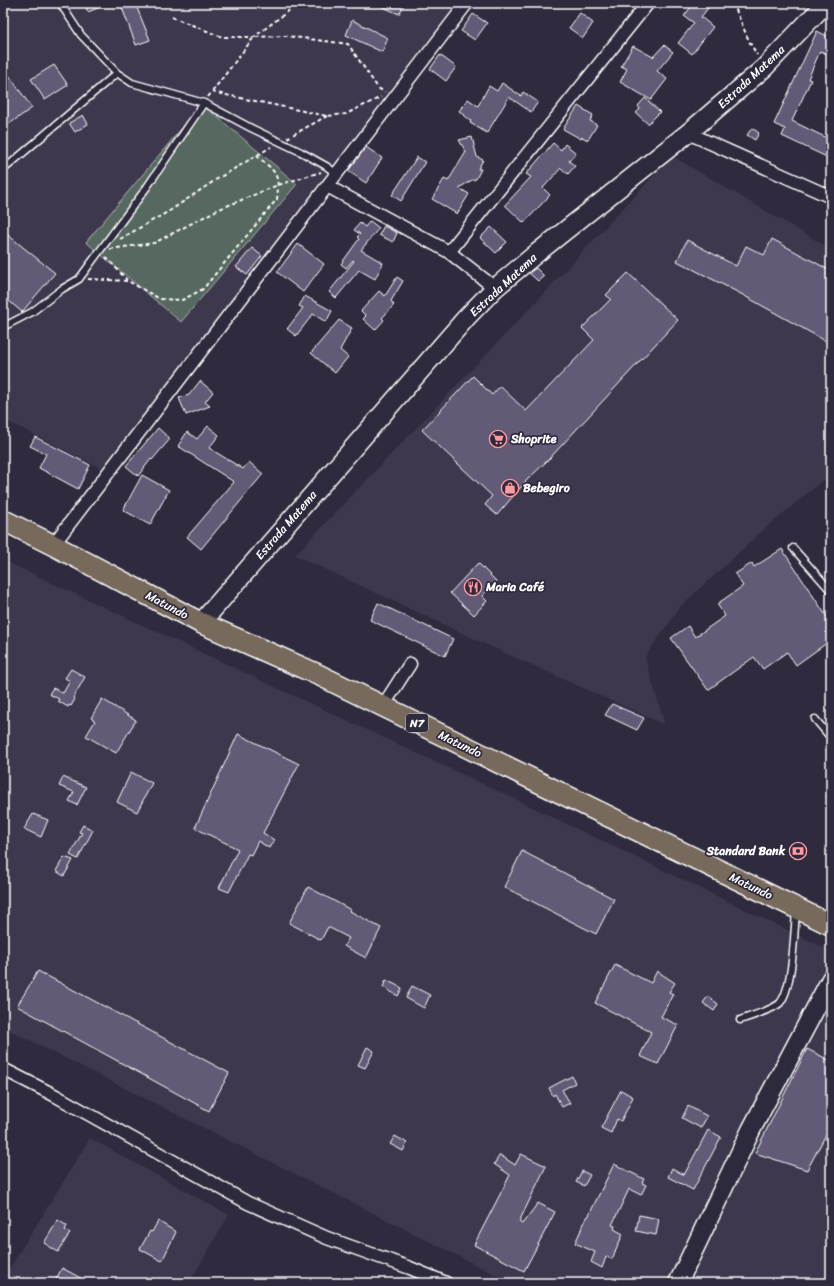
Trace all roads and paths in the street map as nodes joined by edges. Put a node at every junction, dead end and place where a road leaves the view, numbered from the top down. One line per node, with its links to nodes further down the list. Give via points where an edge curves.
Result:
1 (60, 3): 10 (lane, via 81,35)
2 (299, 3): 8 (path)
3 (467, 3): 18 (street)
4 (648, 3): 24 (street)
5 (733, 3): 9 (path)
6 (826, 3): 9 (street, Estrada Matema)
7 (172, 17): 8 (path, via 222,37)
8 (254, 37): 11 (path); 13 (path, via 286,36 348,44 378,88 388,94 346,114)
9 (764, 68): 14 (street, Estrada Matema)
10 (117, 73): 12 (lane, via 132,83); 17 (lane)
11 (212, 92): 12 (path); 13 (path)
12 (204, 103): 15 (lane); 23 (lane, via 147,187)
13 (327, 116): 15 (path)
14 (688, 133): 21 (street); 27 (street, Estrada Matema)
15 (280, 142): 16 (path); 18 (lane)
16 (256, 155): 19 (path, via 275,173); 22 (path, via 171,210)
17 (3, 170)
18 (333, 171): 19 (path); 20 (street)
19 (278, 185): 23 (path, via 217,210 154,243); 26 (path, via 277,199 203,289 182,300 160,299)
20 (327, 186): 24 (street); 30 (street)
21 (831, 198)
22 (119, 239)
23 (99, 250): 25 (lane); 26 (path)
24 (449, 252): 27 (street)
25 (79, 279): 26 (path); 28 (lane, via 32,312)
26 (128, 281)
27 (495, 288): 33 (street, Estrada Matema, via 466,318)
28 (3, 327)
29 (8, 524): 30 (main road, Matundo / N7)
30 (53, 545): 33 (main road, Matundo / N7)
31 (793, 548): 32 (lane)
32 (831, 591)
33 (201, 623): 35 (main road, Matundo / N7)
34 (410, 664): 35 (street)
35 (383, 706): 38 (main road, Matundo / N7)
36 (815, 719): 37 (lane)
37 (831, 738)
38 (797, 909): 39 (main road, Matundo / N7); 41 (lane, via 789,983 780,1004)
39 (831, 925)
40 (831, 979): 44 (street, via 751,1130)
41 (740, 1020)
42 (3, 1069): 43 (street, via 248,1203 328,1238)
43 (446, 1283)
44 (678, 1283)

